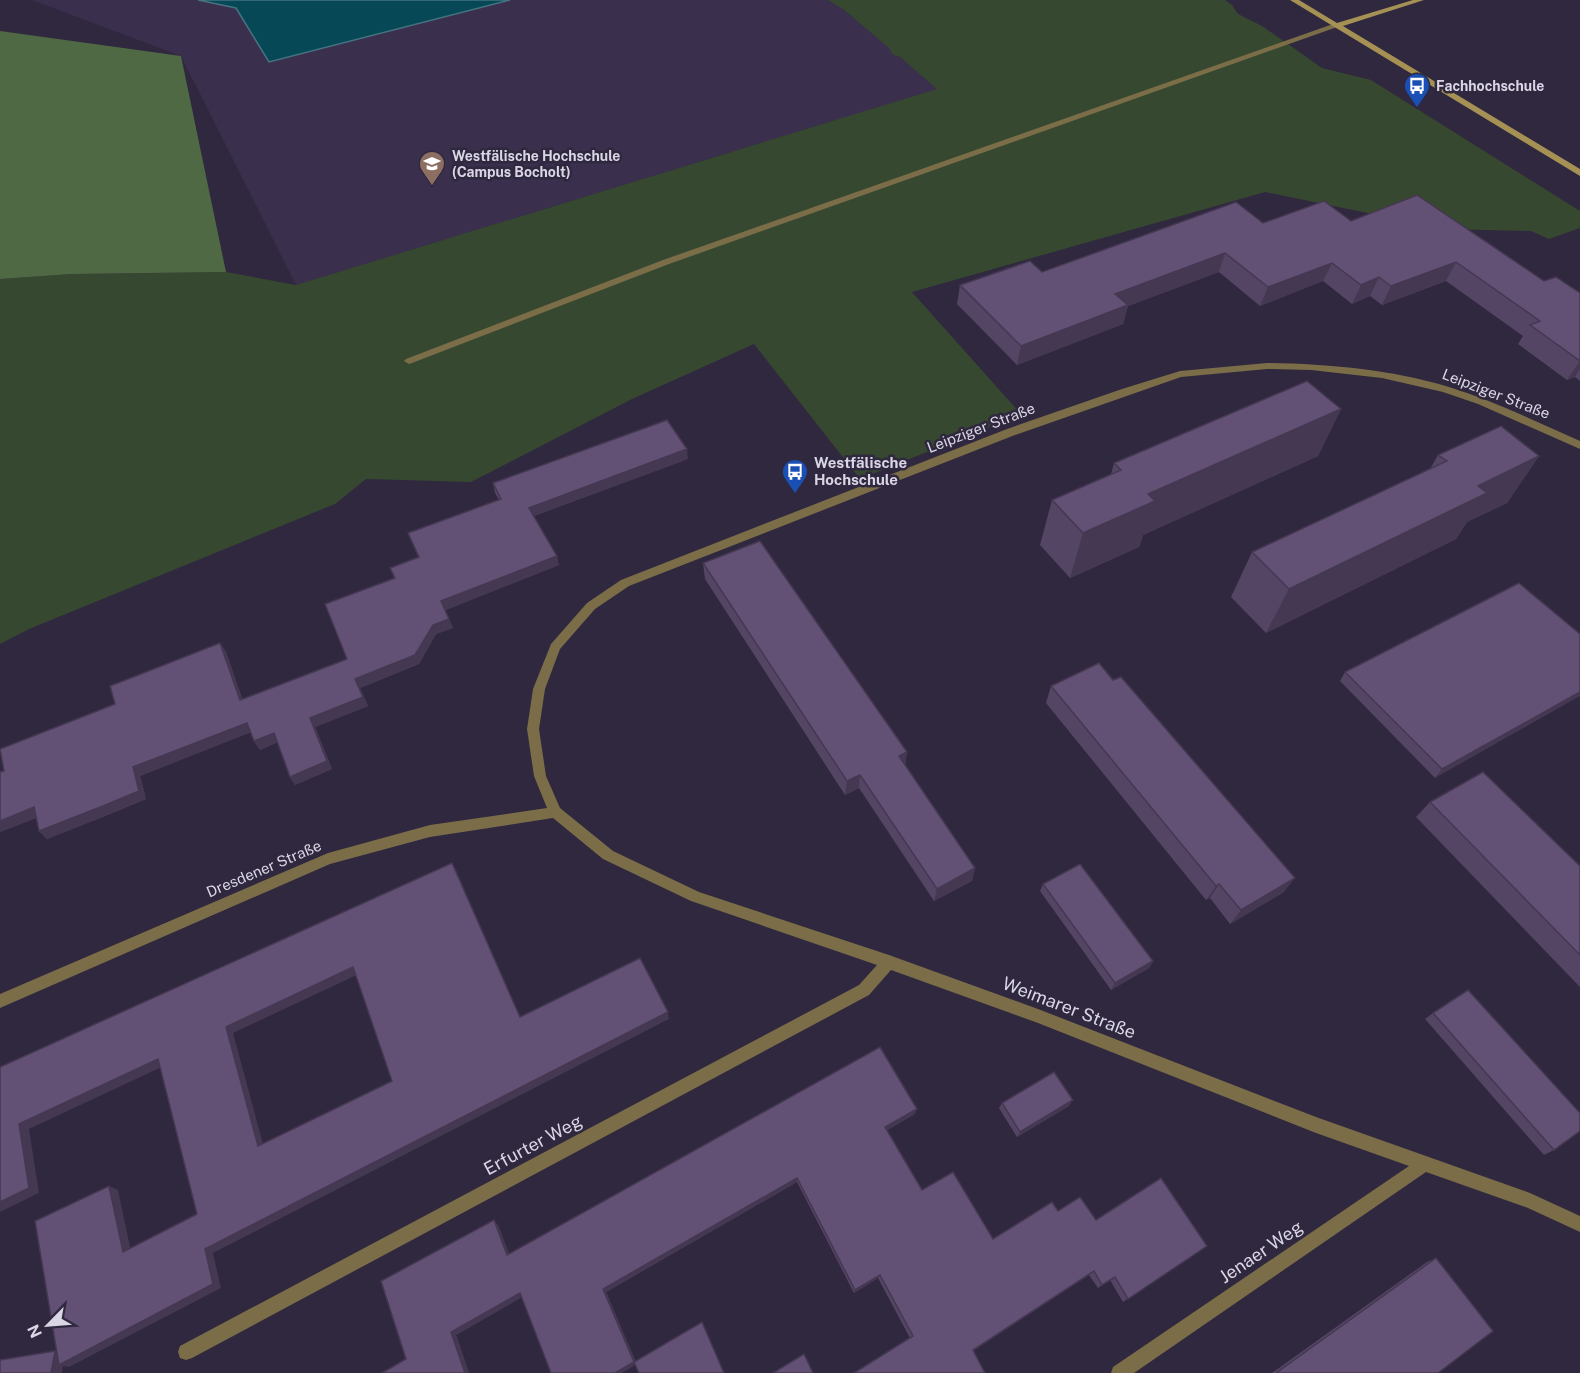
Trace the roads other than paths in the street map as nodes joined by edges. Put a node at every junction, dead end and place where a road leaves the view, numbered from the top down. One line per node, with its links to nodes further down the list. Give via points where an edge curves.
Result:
1 (1294, 0): 3 (main road)
2 (1420, 0): 3 (main road)
3 (1336, 26): 4 (main road); 5 (street, via 666,262)
4 (1580, 173)
5 (409, 361)
6 (1580, 445): 7 (street, Leipziger Straße, via 1445,389 1382,375 1311,367 1267,366 1180,374 1011,432 625,583 591,606 555,647 539,689 533,729 540,776)
7 (555, 812): 8 (street, Weimarer Straße, via 608,855 696,897); 9 (street, Dresdener Straße, via 430,831 328,859)
8 (889, 962): 10 (street, Weimarer Straße); 12 (street, Erfurter Weg, via 864,990)
9 (0, 1001)
10 (1426, 1163): 11 (street, Weimarer Straße, via 1530,1200); 13 (street, Jenaer Weg)
11 (1580, 1224)
12 (186, 1352)
13 (1119, 1373)

